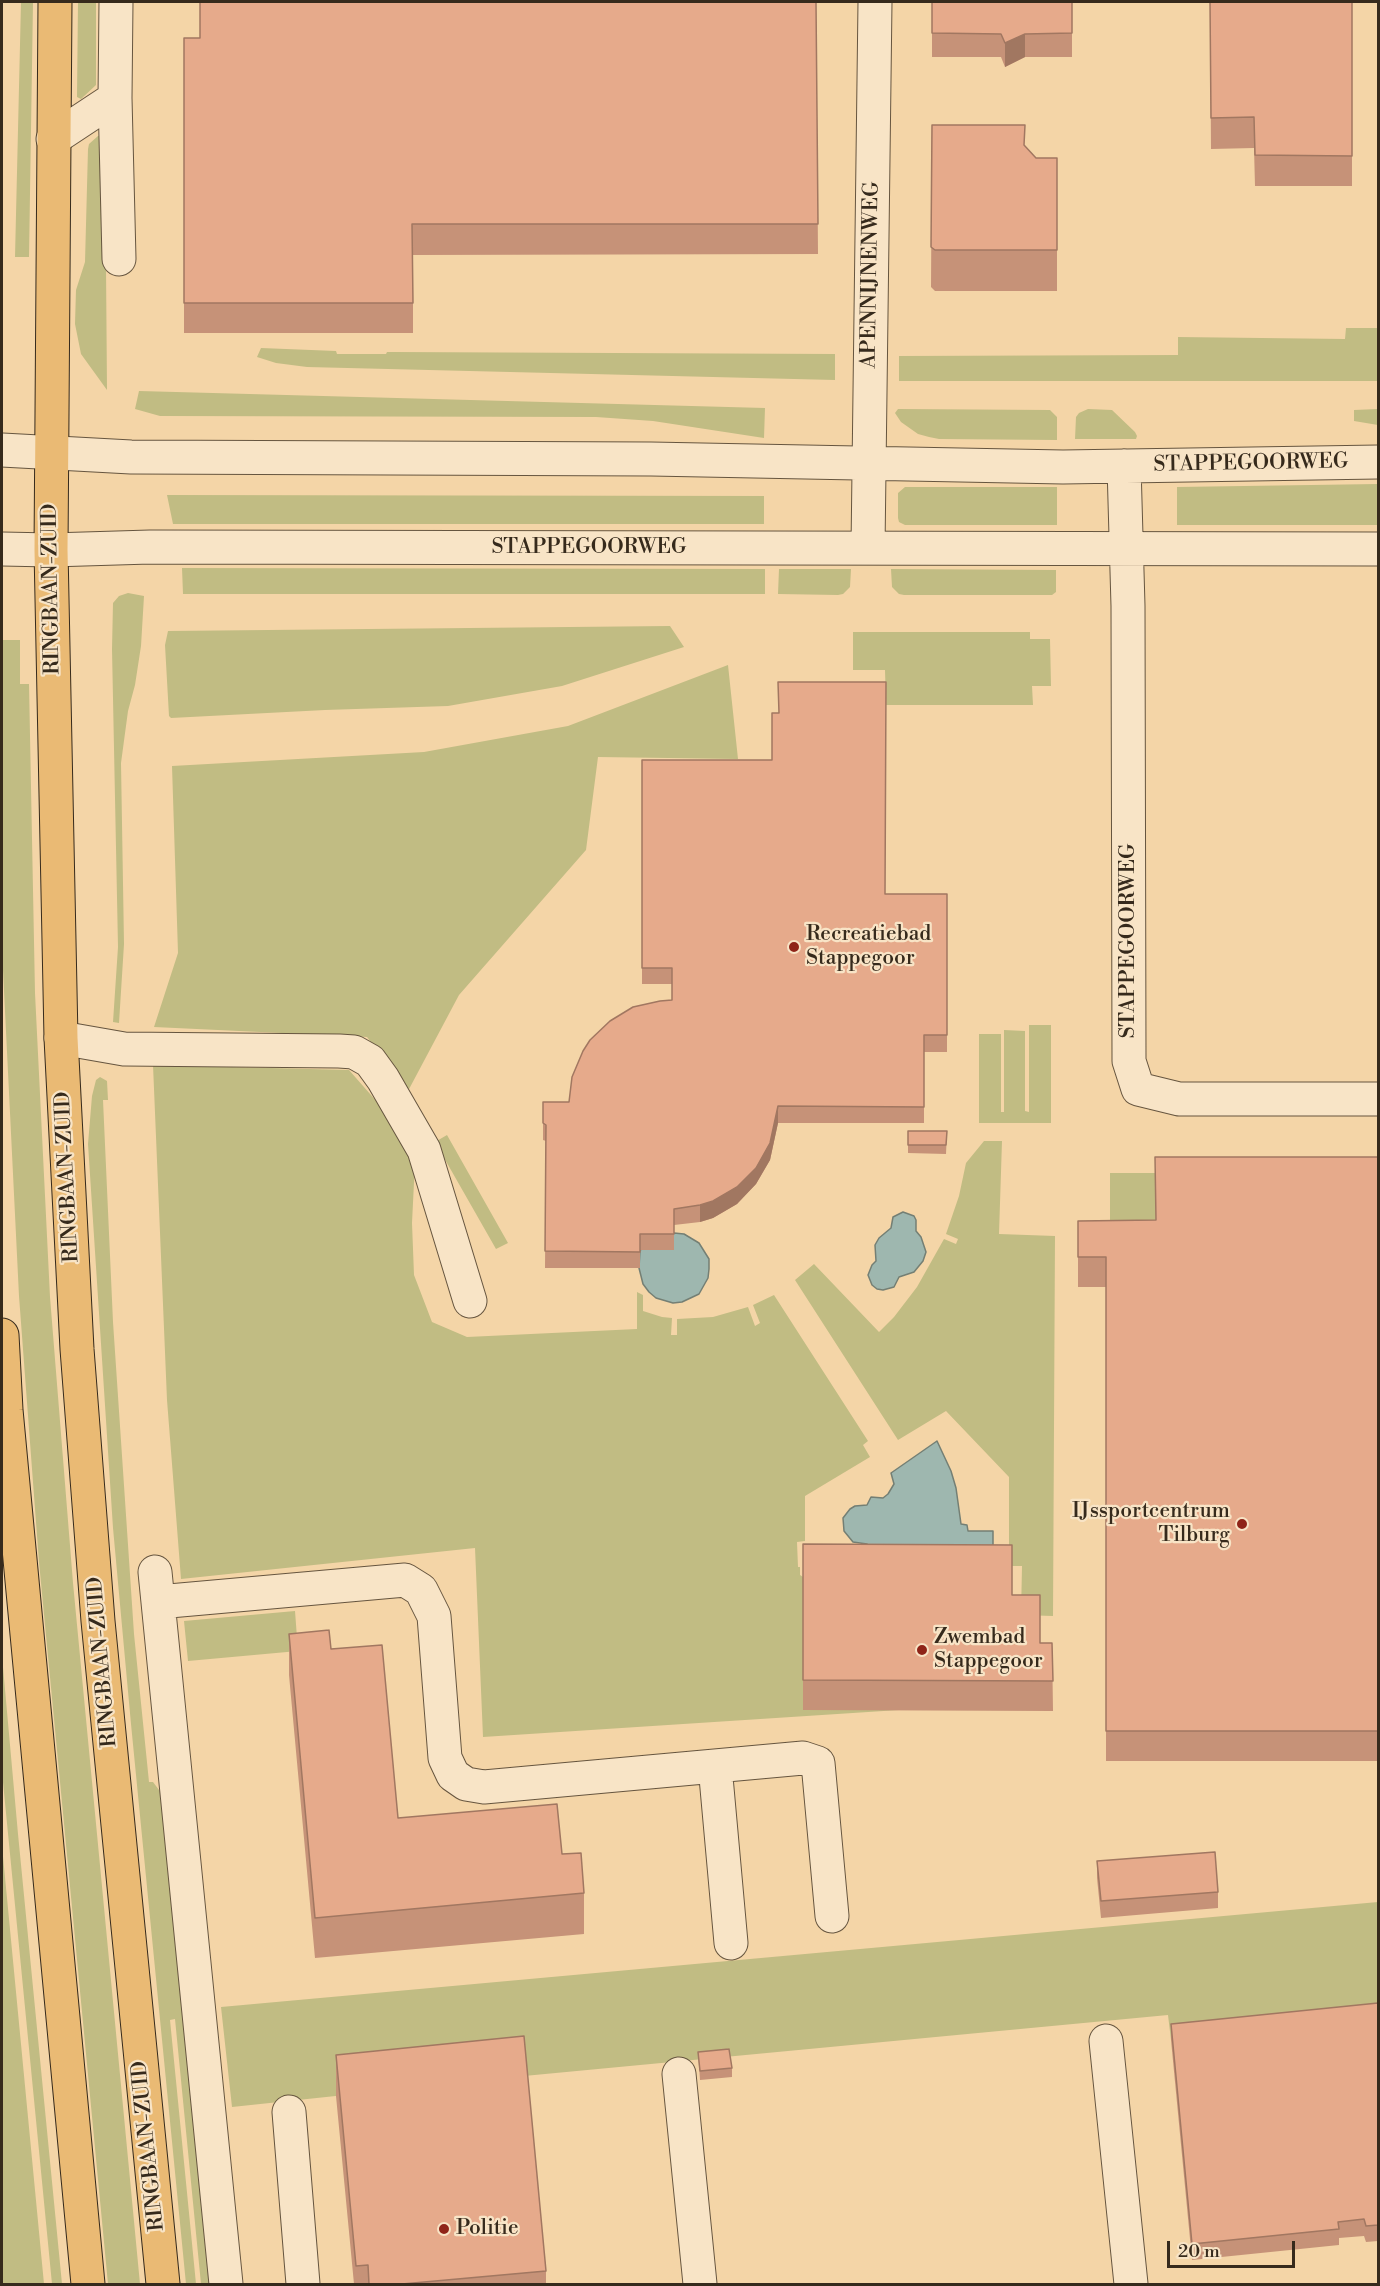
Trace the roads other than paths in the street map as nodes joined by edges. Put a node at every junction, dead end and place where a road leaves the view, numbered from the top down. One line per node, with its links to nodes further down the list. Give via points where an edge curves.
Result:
1 (55, 2): 5 (main road, RINGBAAN-ZUID)
2 (116, 2): 4 (street)
3 (875, 2): 10 (street, APENNIJNENWEG)
4 (115, 98): 5 (street); 6 (street)
5 (53, 140): 8 (main road, RINGBAAN-ZUID)
6 (119, 259)
7 (2, 450): 8 (street, STAPPEGOORWEG)
8 (51, 453): 10 (street, STAPPEGOORWEG, via 131,457); 15 (main road, RINGBAAN-ZUID)
9 (1378, 462): 11 (street, STAPPEGOORWEG)
10 (869, 463): 11 (street, STAPPEGOORWEG); 12 (street, APENNIJNENWEG)
11 (1124, 466): 16 (street, STAPPEGOORWEG)
12 (868, 548): 15 (street, STAPPEGOORWEG); 16 (street, STAPPEGOORWEG)
13 (2, 549): 15 (street, STAPPEGOORWEG)
14 (1378, 549): 16 (street, STAPPEGOORWEG)
15 (51, 550): 17 (main road, RINGBAAN-ZUID)
16 (1127, 550): 18 (street, STAPPEGOORWEG, via 1129,1061 1137,1089 1179,1099)
17 (61, 1038): 19 (street, via 124,1049 354,1052 370,1061 424,1150); 28 (main road, RINGBAAN-ZUID, via 77,1349 98,1622)
18 (1378, 1100)
19 (470, 1301)
20 (2, 1335): 27 (main road)
21 (715, 1766): 22 (street, via 803,1758 818,1763); 23 (street); 29 (street, via 484,1787 466,1784 453,1775 446,1758 434,1616 422,1590 405,1580 157,1587)
22 (832, 1916)
23 (731, 1943)
24 (1106, 2041): 32 (street)
25 (679, 2074): 31 (street)
26 (289, 2112): 30 (street)
27 (88, 2284)
28 (163, 2284)
29 (226, 2284)
30 (303, 2284)
31 (700, 2284)
32 (1131, 2284)

